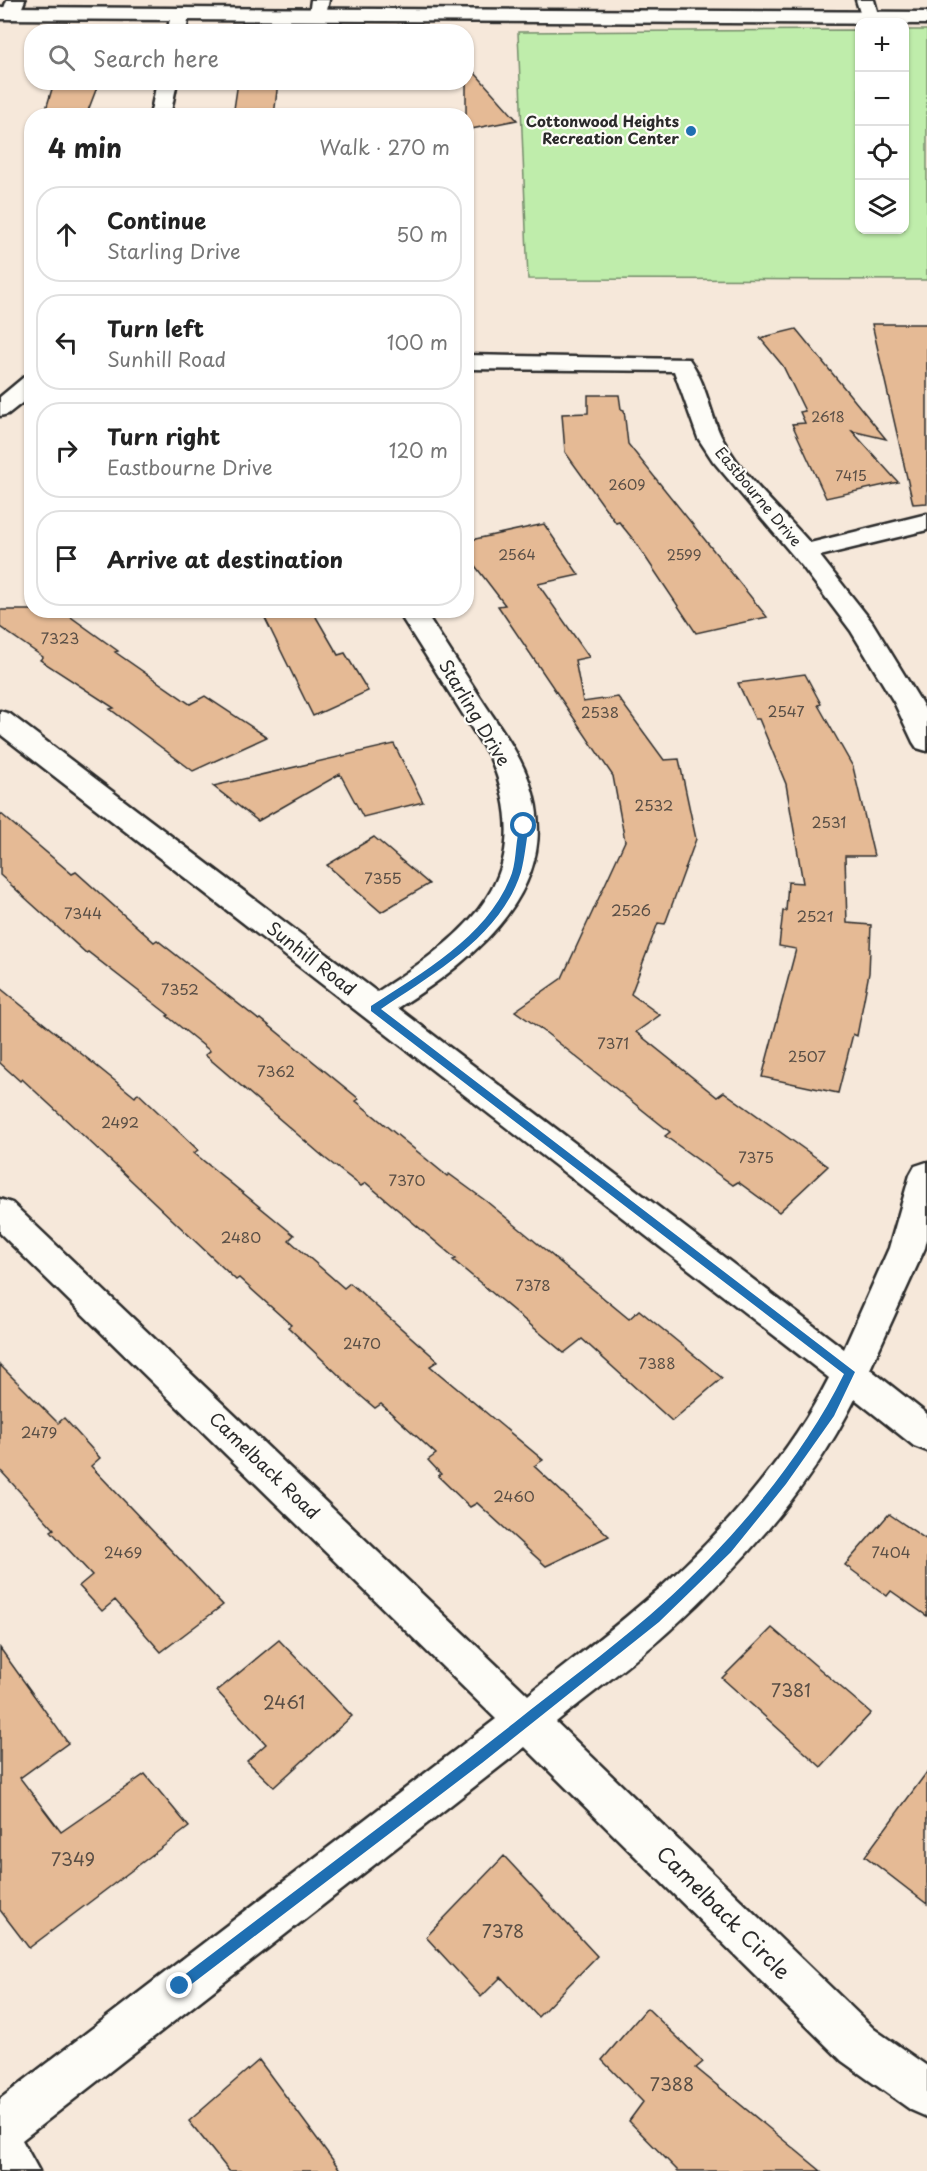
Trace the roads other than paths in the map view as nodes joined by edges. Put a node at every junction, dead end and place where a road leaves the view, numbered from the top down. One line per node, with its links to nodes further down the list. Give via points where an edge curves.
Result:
1 (319, 8): 3 (street); 5 (street)
2 (9, 9): 5 (street)
3 (868, 9): 4 (street)
4 (927, 18)
5 (178, 23)
6 (165, 90): 7 (street)
7 (162, 108)
8 (474, 362): 12 (street, Eastbourne Drive, via 681,364 690,378 710,438)
9 (24, 388): 10 (street)
10 (0, 409)
11 (927, 522): 12 (street)
12 (803, 552): 15 (street, Eastbourne Drive, via 838,592 880,652 907,697)
13 (415, 618): 16 (street, Starling Drive, via 504,758 518,791 524,826 516,872 499,907 471,939)
14 (0, 720): 16 (street, Sunhill Road)
15 (927, 742)
16 (374, 1009): 19 (street, Sunhill Road)
17 (927, 1175): 19 (street, via 907,1248)
18 (0, 1212): 21 (street, Camelback Road)
19 (850, 1372): 20 (street, Sunhill Road); 21 (street, via 830,1413 727,1548 655,1618)
20 (927, 1435)
21 (526, 1721): 22 (street, Camelback Circle, via 858,2045); 23 (street)
22 (927, 2094)
23 (0, 2128)
24 (0, 2148): 25 (street)
25 (15, 2171)

